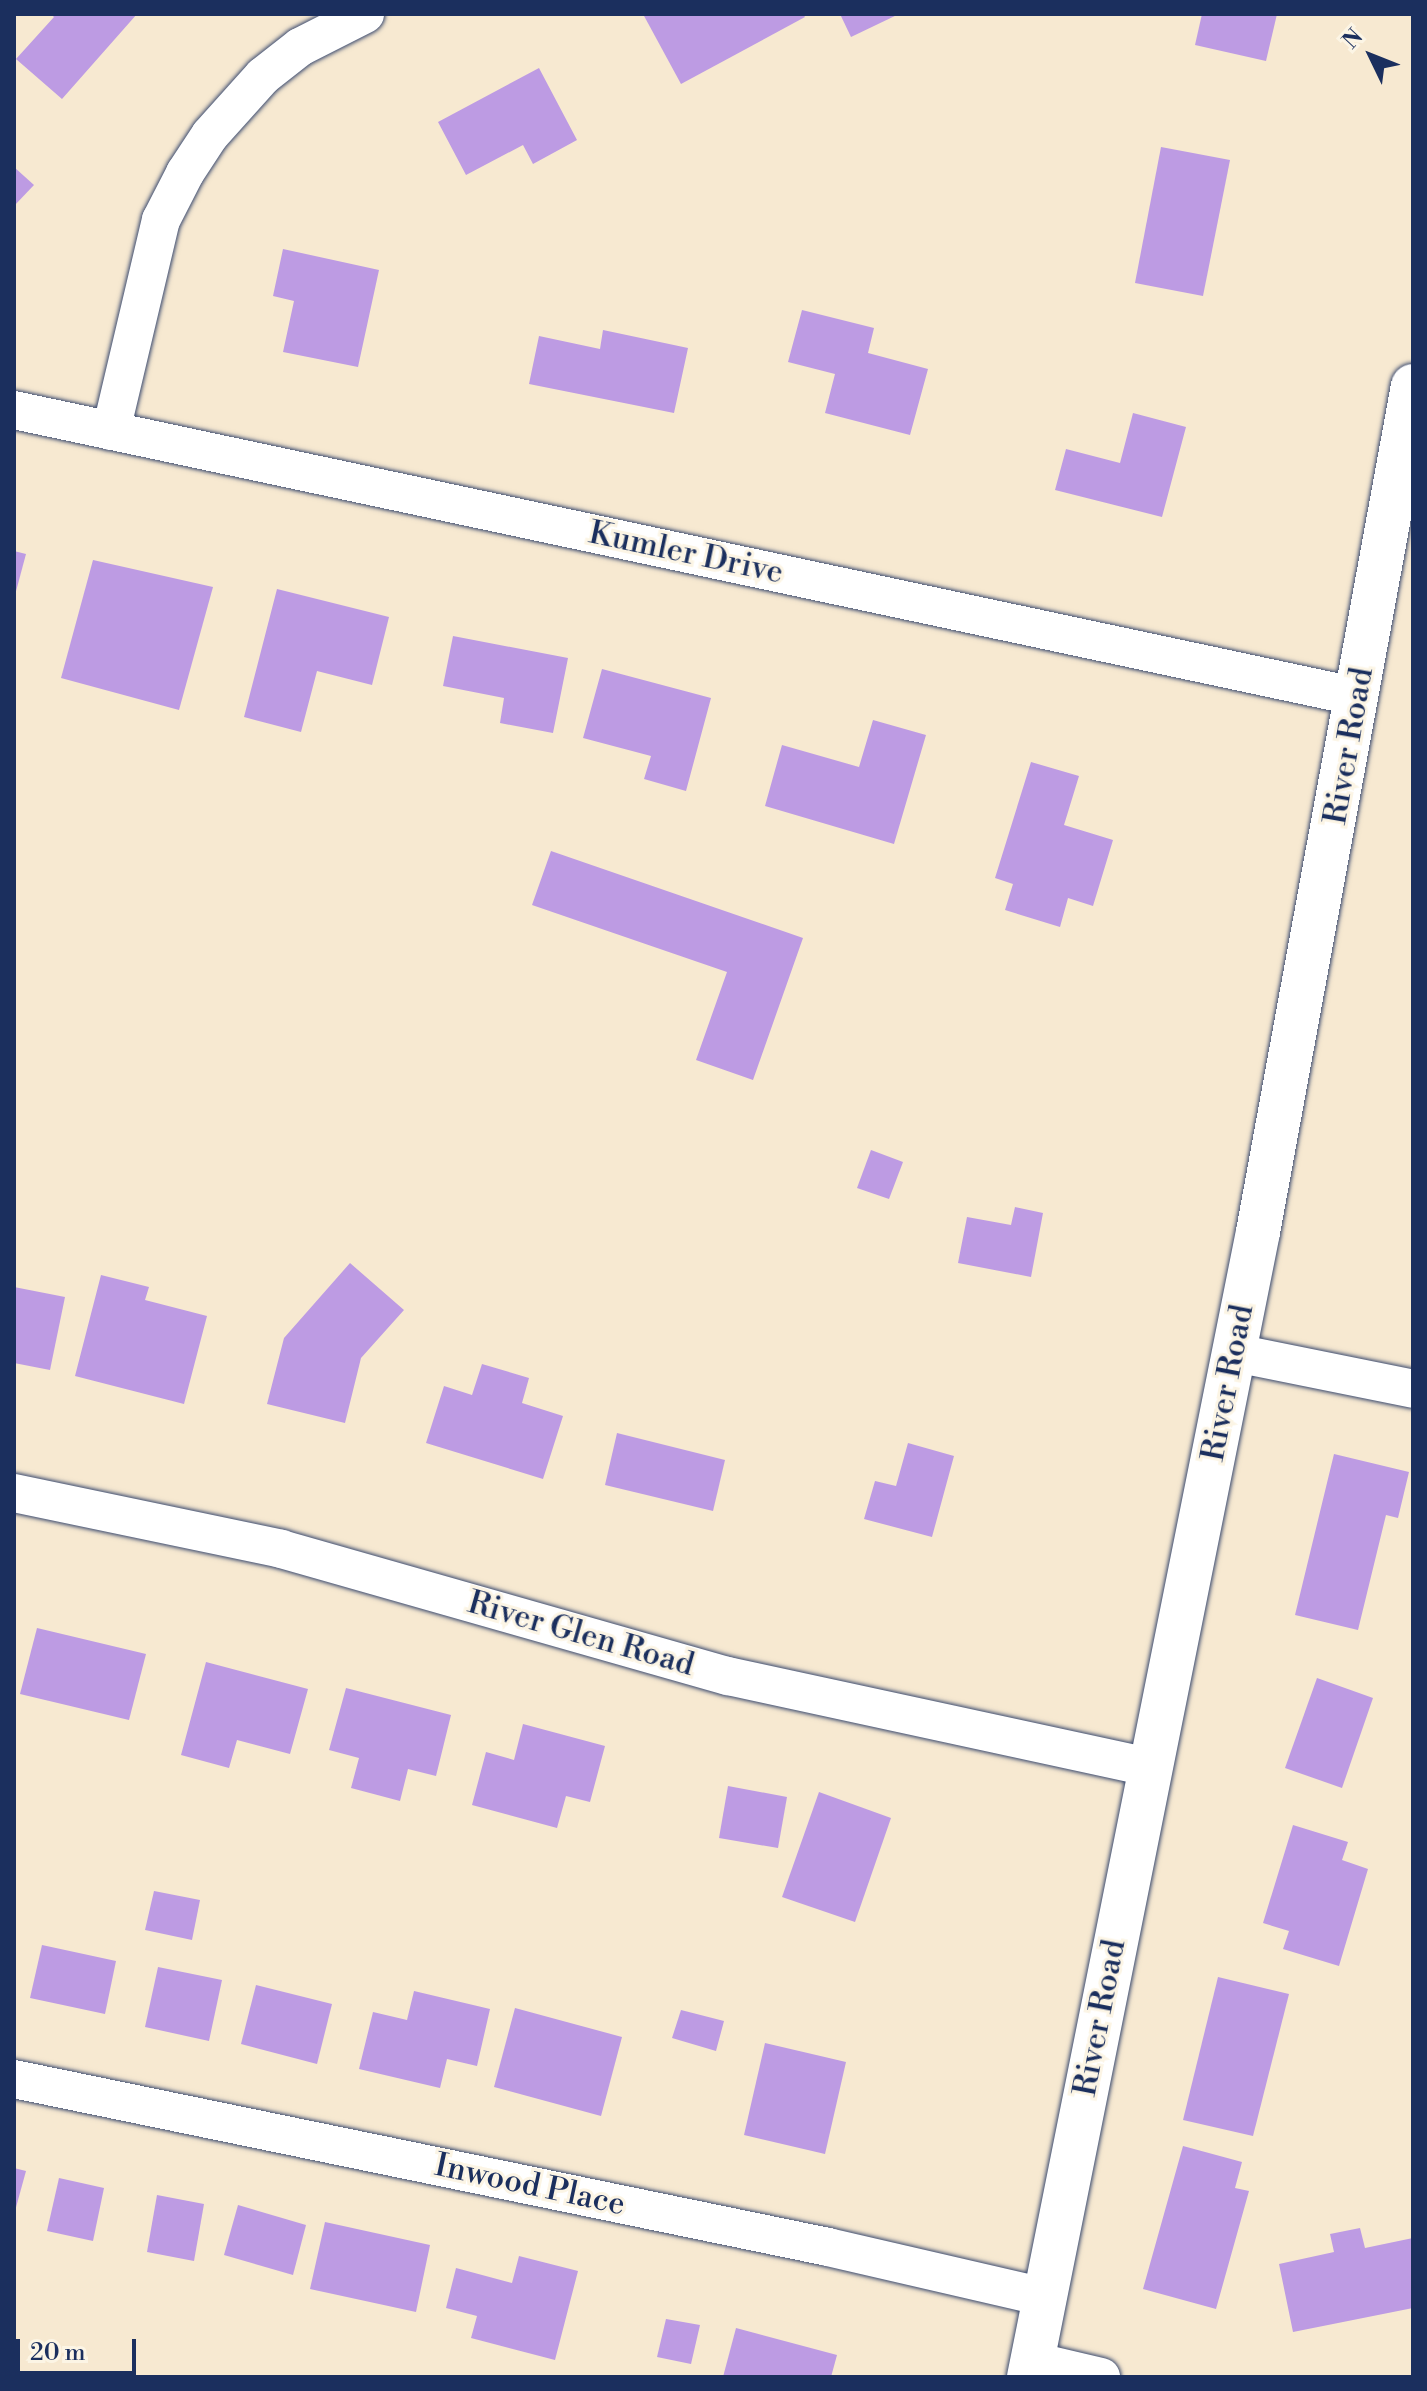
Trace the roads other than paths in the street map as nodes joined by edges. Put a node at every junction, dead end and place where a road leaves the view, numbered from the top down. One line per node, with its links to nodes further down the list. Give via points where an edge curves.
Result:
1 (365, 14): 4 (street, via 300,47 263,76 210,135 185,173 161,220)
2 (1413, 386): 5 (street, River Road)
3 (14, 410): 4 (street, Kumler Drive)
4 (111, 431): 5 (street, Kumler Drive)
5 (1358, 697): 6 (street, River Road)
6 (1235, 1353): 7 (street); 9 (street, River Road)
7 (1413, 1389)
8 (14, 1493): 9 (street, River Glen Road, via 281,1549 728,1676)
9 (1150, 1767): 11 (street, River Road)
10 (14, 2079): 11 (street, Inwood Place, via 828,2247)
11 (1045, 2297): 12 (street, River Road)
12 (1031, 2369): 13 (street)
13 (1101, 2377)

